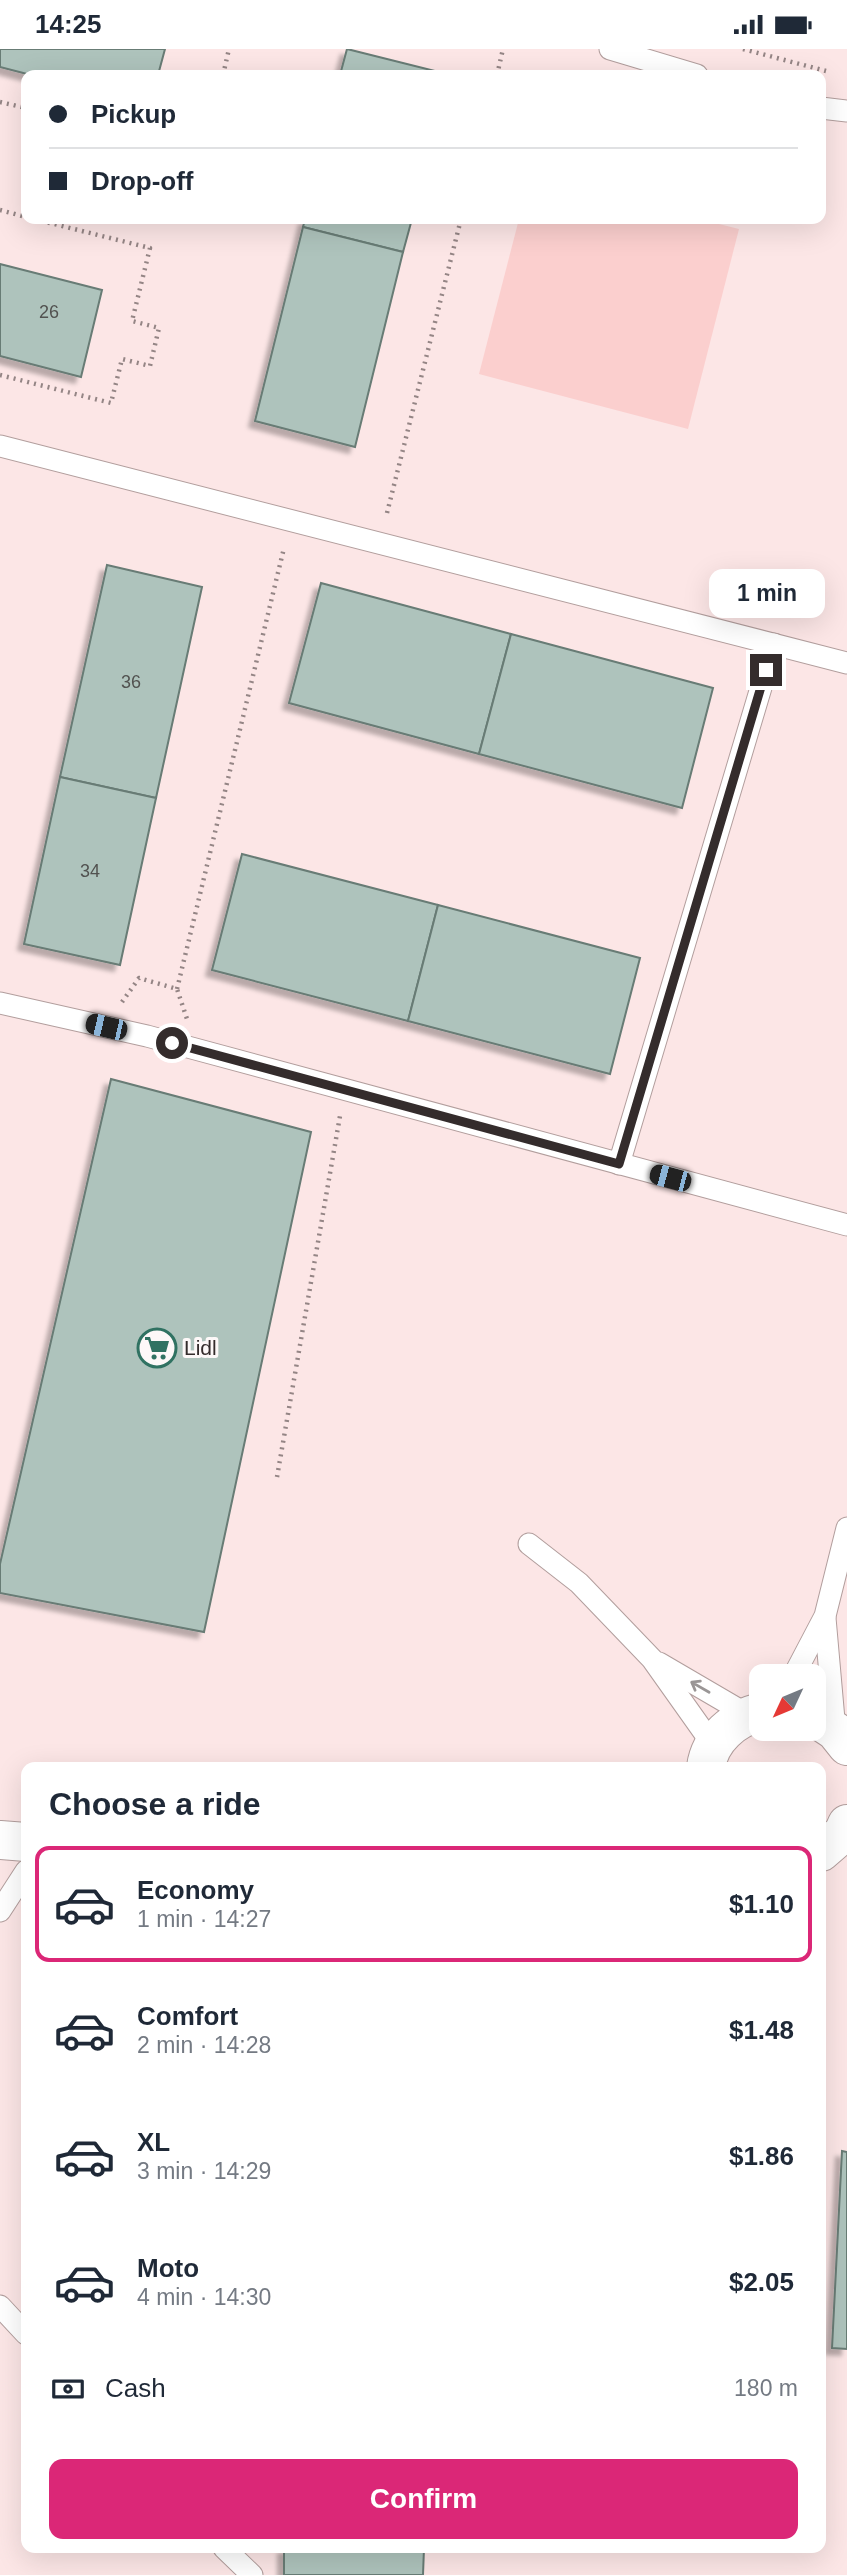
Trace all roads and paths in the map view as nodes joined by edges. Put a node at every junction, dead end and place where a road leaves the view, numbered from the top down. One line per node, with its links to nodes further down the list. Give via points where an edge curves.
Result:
1 (229, 49): 5 (path)
2 (503, 49): 6 (path)
3 (610, 49): 7 (lane)
4 (743, 49): 8 (path)
5 (224, 70)
6 (498, 70)
7 (680, 70)
8 (822, 70)
9 (0, 102): 10 (path)
10 (21, 107)
11 (826, 109): 12 (lane)
12 (847, 111)
13 (0, 210): 14 (path)
14 (21, 216)
15 (54, 224): 17 (path, via 149,248 132,321 159,328 150,366 122,359 111,403)
16 (460, 224): 19 (path, via 389,513)
17 (0, 375)
18 (0, 446): 20 (lane)
19 (376, 510)
20 (290, 520): 21 (lane); 23 (path)
21 (774, 644): 22 (lane); 26 (lane)
22 (847, 663)
23 (177, 989)
24 (0, 1003): 25 (lane, via 147,1036)
25 (345, 1090): 26 (lane); 28 (path)
26 (619, 1164): 27 (lane)
27 (847, 1225)
28 (277, 1477)
29 (847, 1528): 31 (lane)
30 (529, 1544): 32 (lane, via 579,1583)
31 (825, 1616): 33 (lane); 36 (lane)
32 (652, 1659): 34 (lane, one-way to 32); 37 (lane)
33 (800, 1664)
34 (749, 1710)
35 (749, 1716): 37 (main road, via 728,1728)
36 (832, 1731)
37 (702, 1760)
38 (847, 1824): 41 (main road)
39 (0, 1840): 40 (main road)
40 (21, 1842)
41 (826, 1849)
42 (826, 1856): 43 (main road)
43 (847, 1864)
44 (21, 1879): 45 (lane)
45 (0, 1911)
46 (0, 2306): 47 (lane)
47 (21, 2329)
48 (229, 2553): 49 (lane)
49 (252, 2575)

